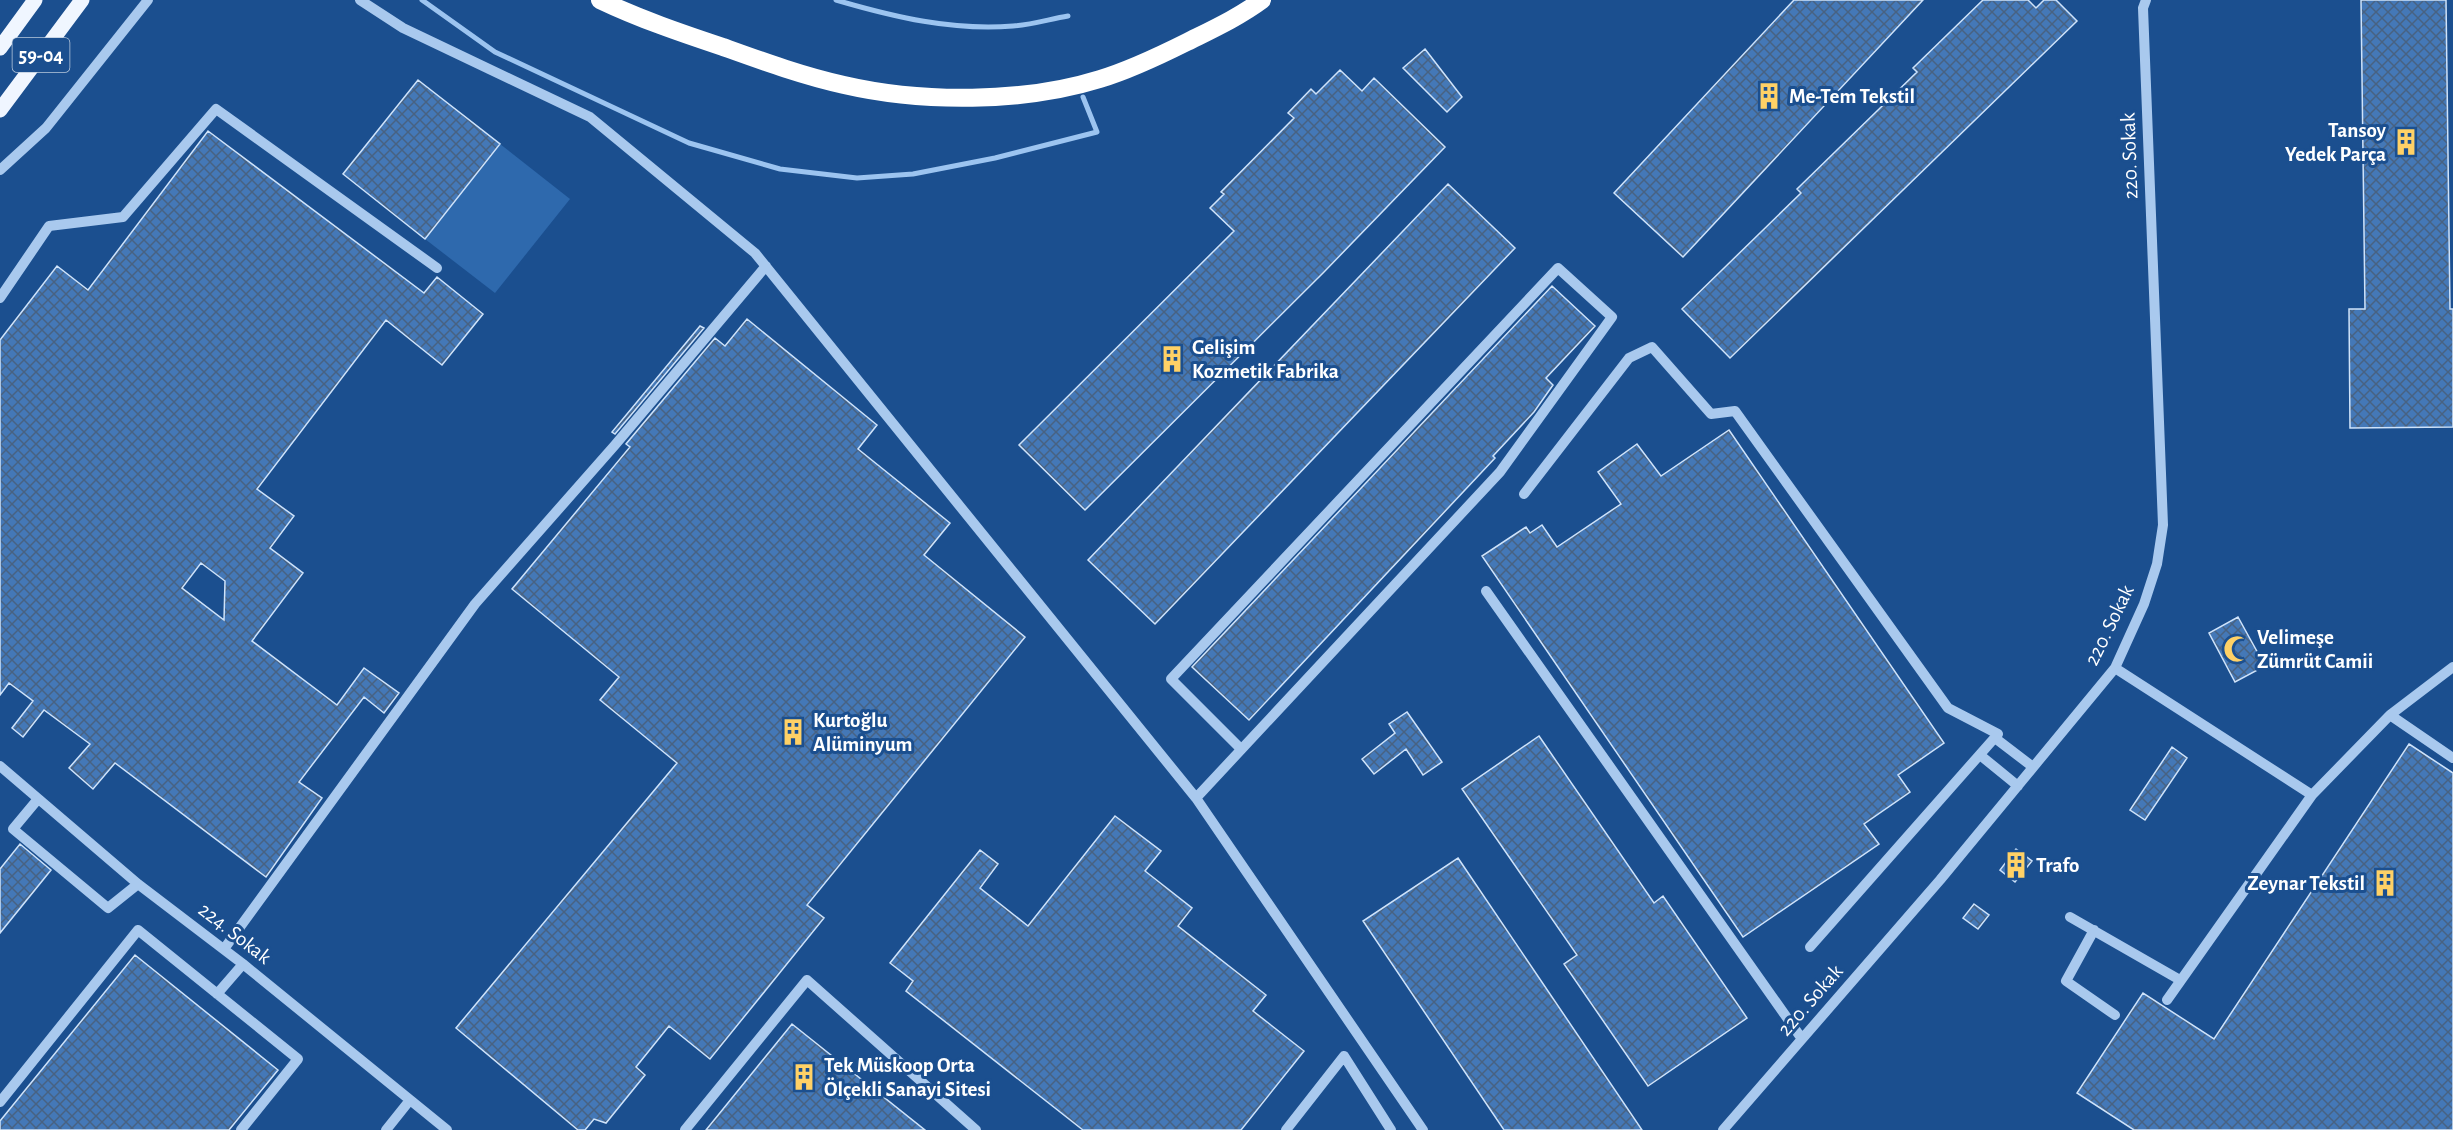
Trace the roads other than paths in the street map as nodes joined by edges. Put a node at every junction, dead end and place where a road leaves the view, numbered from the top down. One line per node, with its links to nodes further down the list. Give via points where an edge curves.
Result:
1 (35, 0): 8 (main road, 59-04)
2 (82, 0): 9 (main road, 59-04)
3 (148, 0): 10 (street, via 46,128)
4 (360, 0): 11 (street, via 403,28 590,117)
5 (600, 0): 6 (highway, via 635,17 843,85 960,97 1055,90 1100,80 1157,58)
6 (1262, 0)
7 (2146, 0): 17 (street, 220. Sokak, via 2143,8 2163,525 2157,564 2144,604)
8 (0, 48)
9 (0, 110)
10 (0, 170)
11 (766, 266): 27 (street); 33 (street, via 475,604)
12 (437, 268): 13 (street, via 216,110 123,217 49,226)
13 (0, 298)
14 (1524, 494): 19 (street, via 1629,358 1652,347 1711,414 1735,411 1948,708 1998,734)
15 (1486, 591): 39 (street)
16 (2453, 667): 18 (street)
17 (2115, 668): 24 (street, 220. Sokak); 26 (street)
18 (2390, 715): 22 (street); 26 (street)
19 (1995, 738): 21 (street); 24 (street)
20 (1241, 749): 20 (street, via 1500,472 1612,318 1558,268 1171,679); 27 (street)
21 (1980, 755): 25 (street); 32 (street)
22 (2453, 758)
23 (0, 766): 28 (street, 224. Sokak)
24 (2033, 767): 25 (street, 220. Sokak)
25 (2018, 786): 39 (street, 220. Sokak)
26 (2312, 795): 35 (street)
27 (1196, 798): 49 (street)
28 (38, 799): 29 (street, 224. Sokak); 29 (street, via 13,829 108,908)
29 (138, 884): 33 (street, 224. Sokak)
30 (2070, 917): 31 (street)
31 (2094, 930): 35 (street); 38 (street, via 2066,981)
32 (1810, 947)
33 (224, 949): 34 (street, 224. Sokak)
34 (243, 964): 36 (street); 40 (street, 224. Sokak)
35 (2180, 980): 37 (street)
36 (217, 994): 41 (street, via 138,930); 42 (street, via 298,1059)
37 (2167, 1000)
38 (2115, 1015)
39 (1802, 1039): 50 (street, 220. Sokak)
40 (410, 1100): 43 (street); 44 (street, 224. Sokak)
41 (0, 1102)
42 (241, 1130)
43 (386, 1130)
44 (447, 1130)
45 (685, 1130): 46 (street, via 807,980)
46 (976, 1130)
47 (1286, 1130): 48 (street, via 1344,1056)
48 (1391, 1130)
49 (1423, 1130)
50 (1723, 1130)

